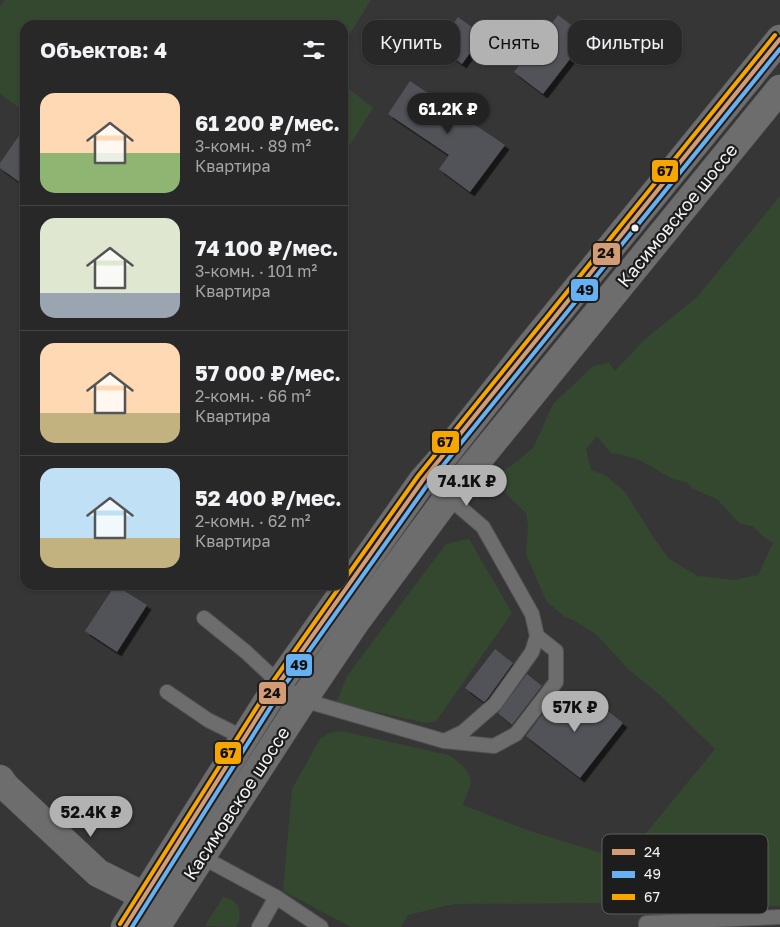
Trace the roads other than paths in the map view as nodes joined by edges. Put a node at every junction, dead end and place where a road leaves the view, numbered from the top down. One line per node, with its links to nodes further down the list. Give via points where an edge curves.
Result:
1 (780, 39): 3 (main road, Касимовское шоссе)
2 (780, 89): 4 (main road, Касимовское шоссе)
3 (423, 480): 4 (lane); 5 (main road, Касимовское шоссе)
4 (448, 498): 8 (lane, via 482,527 532,614); 11 (main road, Касимовское шоссе, via 355,623)
5 (348, 586)
6 (345, 590): 9 (main road, Касимовское шоссе)
7 (204, 618): 9 (lane)
8 (537, 636): 13 (lane, via 532,652 495,704 463,732); 13 (lane, via 556,651 556,682 516,734 494,746)
9 (279, 683): 11 (lane); 12 (main road, Касимовское шоссе)
10 (167, 692): 12 (lane, via 208,720)
11 (303, 700): 13 (lane); 15 (main road, Касимовское шоссе)
12 (244, 738): 16 (main road, Касимовское шоссе)
13 (444, 741)
14 (2, 785): 16 (main road, via 98,873)
15 (202, 857): 17 (lane); 19 (main road, Касимовское шоссе)
16 (144, 895): 19 (main road); 20 (main road, Касимовское шоссе)
17 (276, 897): 21 (lane); 22 (lane)
18 (780, 917): 23 (lane, via 646,923)
19 (162, 918)
20 (124, 927)
21 (258, 927)
22 (321, 927)
23 (646, 927)

